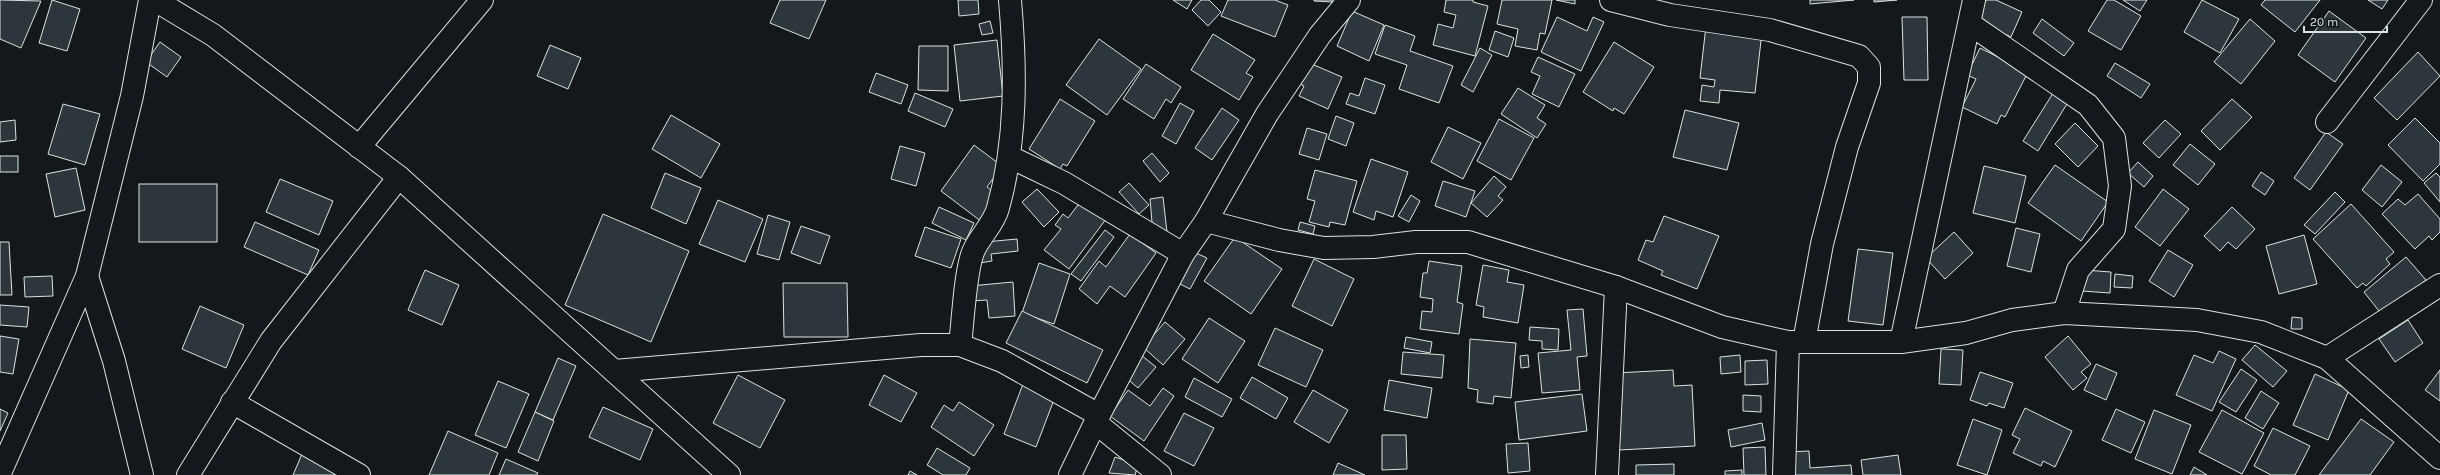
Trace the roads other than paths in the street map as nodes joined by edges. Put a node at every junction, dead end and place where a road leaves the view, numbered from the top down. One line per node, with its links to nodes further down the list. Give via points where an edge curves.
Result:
1 (150, 0): 17 (street, via 132,96)
2 (155, 0): 12 (street, via 213,35)
3 (482, 0): 12 (street)
4 (1010, 0): 13 (street, via 1015,87)
5 (1349, 0): 15 (street, via 1320,35 1267,114)
6 (1611, 0): 9 (street)
7 (1974, 0): 10 (street)
8 (2420, 0): 11 (street)
9 (1653, 6): 21 (street, via 1770,30 1859,56 1869,67 1870,83 1847,147)
10 (1970, 24): 20 (street, via 2088,105 2114,138 2120,186 2114,229 2078,270); 22 (street)
11 (2327, 122)
12 (359, 147): 14 (street)
13 (1010, 158): 16 (street, via 1064,184); 23 (street, via 998,210 970,260)
14 (399, 177): 25 (street); 26 (street, via 272,341)
15 (1206, 221): 16 (street); 19 (street, via 1279,240 1324,248 1373,247 1416,242 1468,242)
16 (1183, 254): 27 (street)
17 (87, 276): 29 (street); 30 (street, via 114,361)
18 (2440, 285): 24 (street)
19 (1616, 287): 21 (street, via 1722,326); 36 (street)
20 (2064, 313): 22 (street, via 2012,320 1966,333); 24 (street, via 2197,320 2261,332)
21 (1796, 342): 22 (street); 37 (street)
22 (1901, 342)
23 (960, 345): 25 (street, via 921,345); 27 (street, via 1002,361)
24 (2327, 358): 28 (street)
25 (614, 371): 33 (street)
26 (232, 402): 31 (street); 32 (street)
27 (1097, 419): 34 (street); 35 (street)
28 (2440, 458)
29 (0, 473)
30 (142, 475)
31 (188, 475)
32 (359, 475)
33 (729, 475)
34 (1070, 475)
35 (1160, 475)
36 (1608, 475)
37 (1784, 475)

